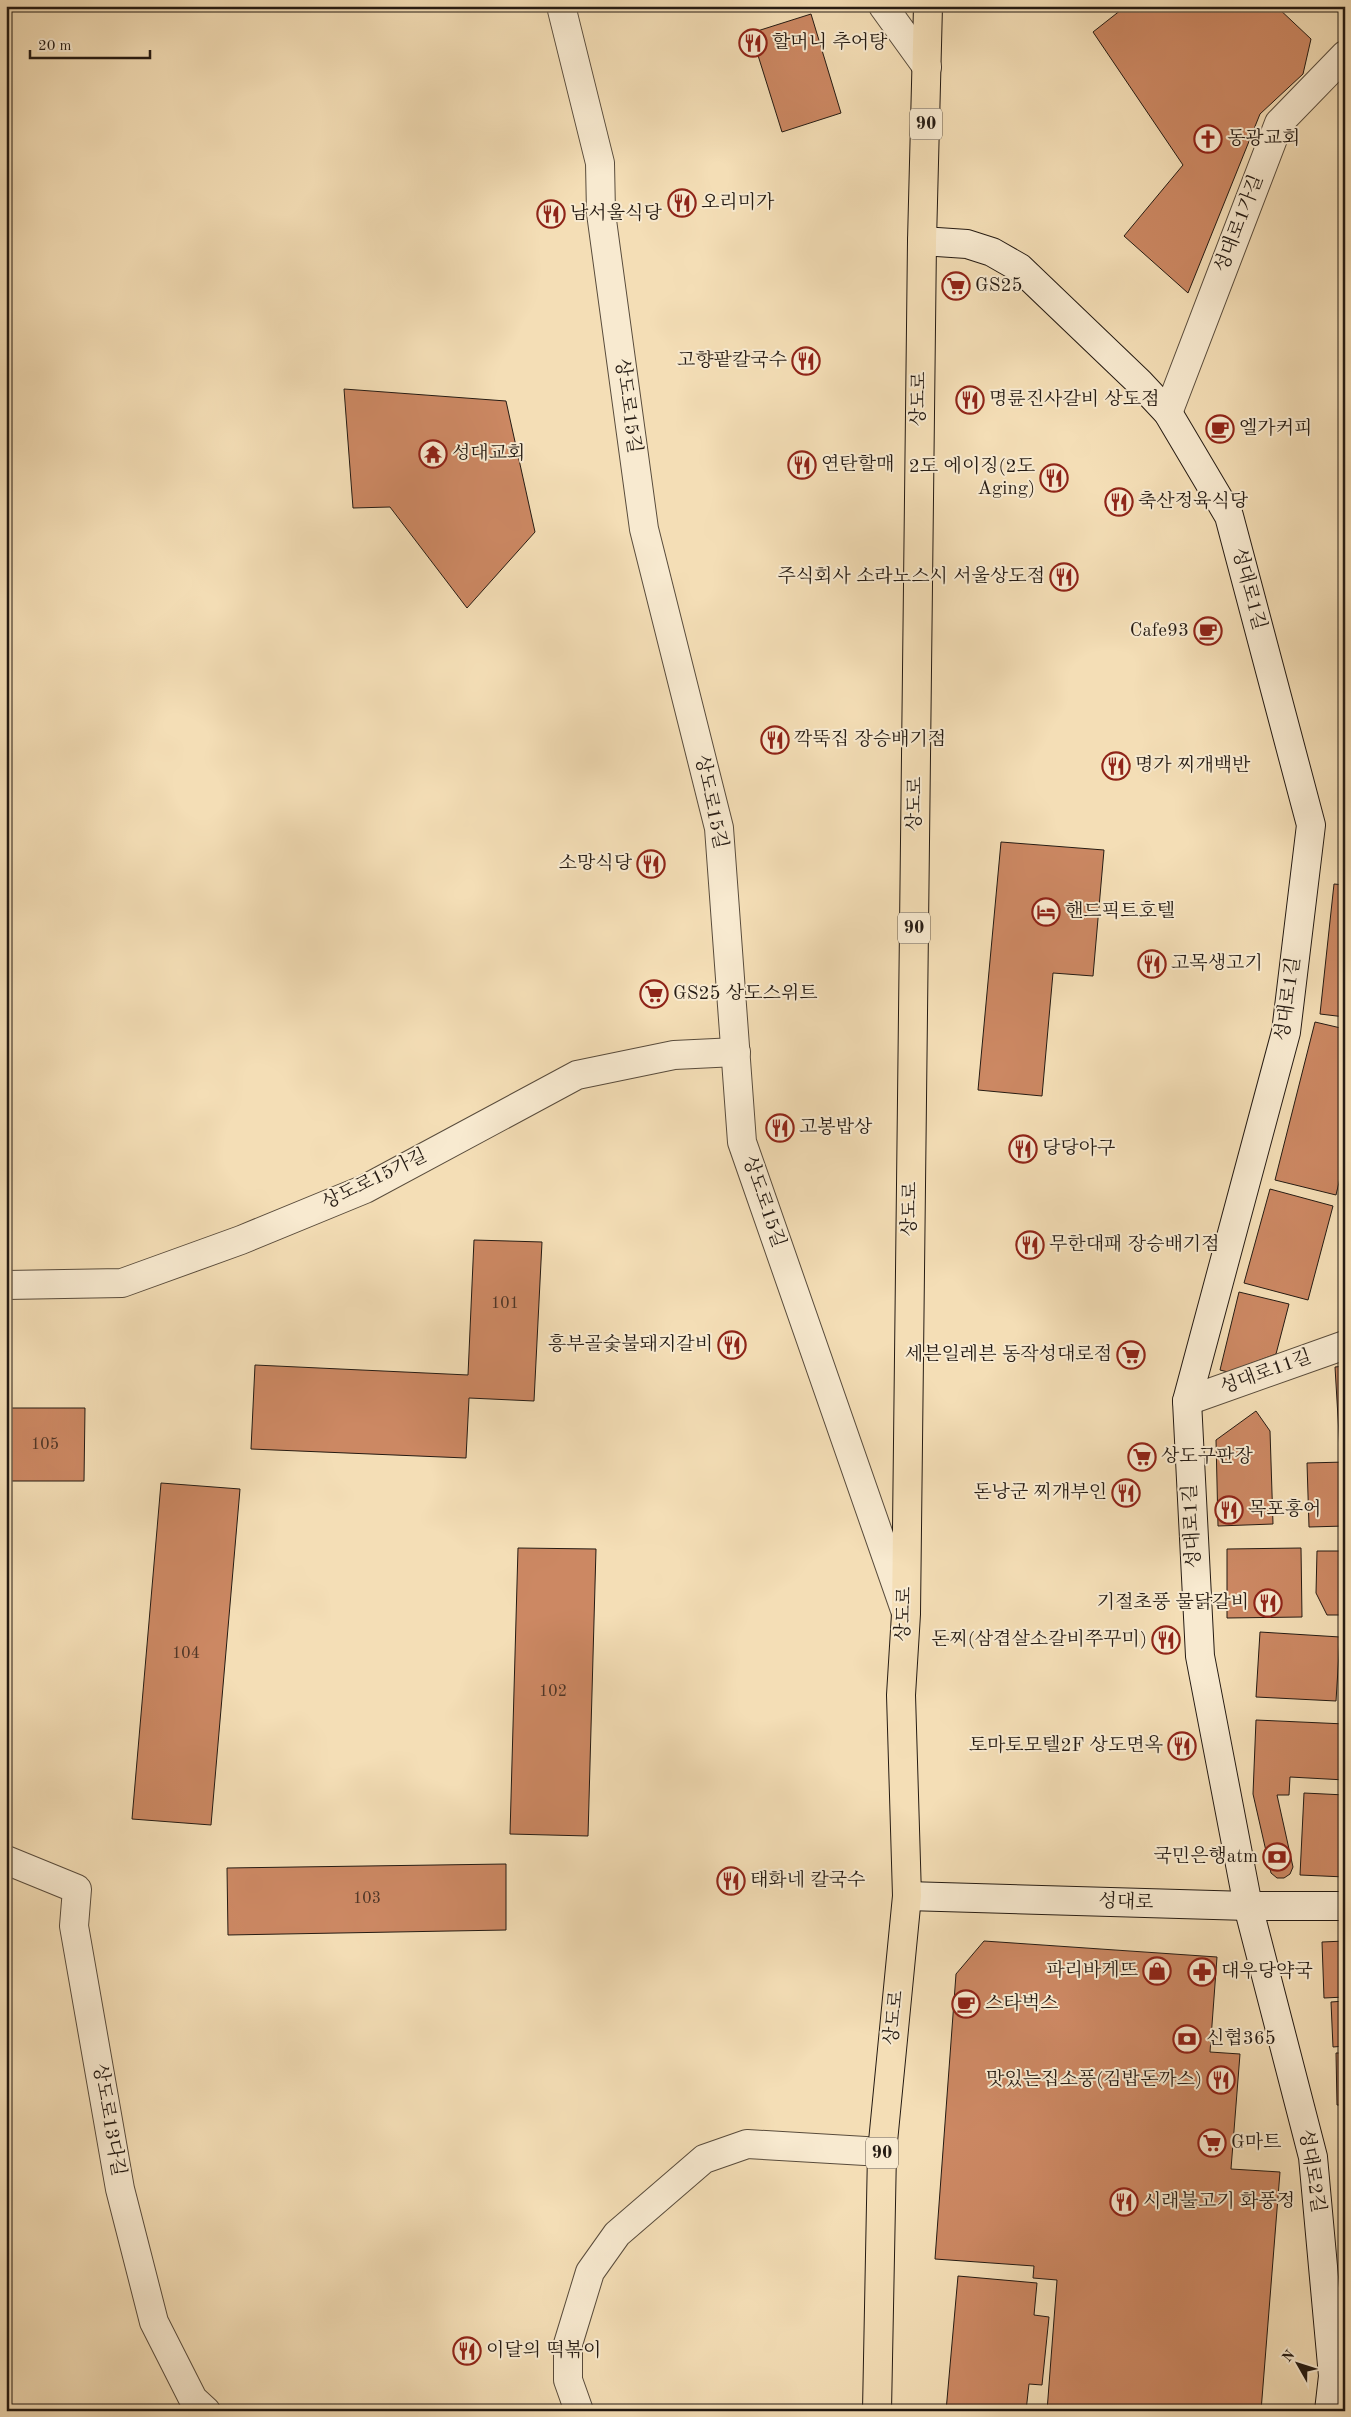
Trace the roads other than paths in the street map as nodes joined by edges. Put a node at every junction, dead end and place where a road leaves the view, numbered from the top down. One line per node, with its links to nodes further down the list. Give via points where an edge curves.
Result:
1 (561, 6): 8 (street, 상도로15길, via 600,163 601,212 644,529 719,828)
2 (883, 6): 5 (street)
3 (928, 6): 5 (main road, 상도로 / 90)
4 (1345, 55): 7 (street, 성대로1가길, via 1279,123)
5 (927, 68): 6 (main road, 상도로 / 90)
6 (922, 241): 7 (street, 성대로1길, via 967,244 992,252 1020,268); 12 (main road, 상도로 / 90)
7 (1168, 413): 11 (street, 성대로1길, via 1228,516 1311,826 1286,1032)
8 (736, 1052): 9 (street, 상도로15가길, via 674,1055 577,1075 365,1189 122,1284); 12 (street, 상도로15길, via 742,1142)
9 (6, 1285)
10 (1345, 1345): 11 (street, 성대로11길)
11 (1187, 1402): 15 (street, 성대로1길, via 1200,1656)
12 (906, 1614): 14 (main road, 상도로 / 90, via 901,1695)
13 (6, 1860): 18 (street, 상도로13다길, via 77,1889 74,1926 120,2189 154,2322 193,2399)
14 (907, 1896): 15 (street, 성대로); 17 (main road, 상도로 / 90)
15 (1248, 1906): 16 (street, 성대로); 21 (street, 성대로2길, via 1313,2157 1334,2376)
16 (1345, 1906)
17 (882, 2152): 19 (street, via 747,2144 704,2159 696,2165 617,2234 590,2272 568,2344 568,2380); 20 (main road, 상도로 / 90)
18 (206, 2411)
19 (579, 2411)
20 (877, 2411)
21 (1329, 2411)

